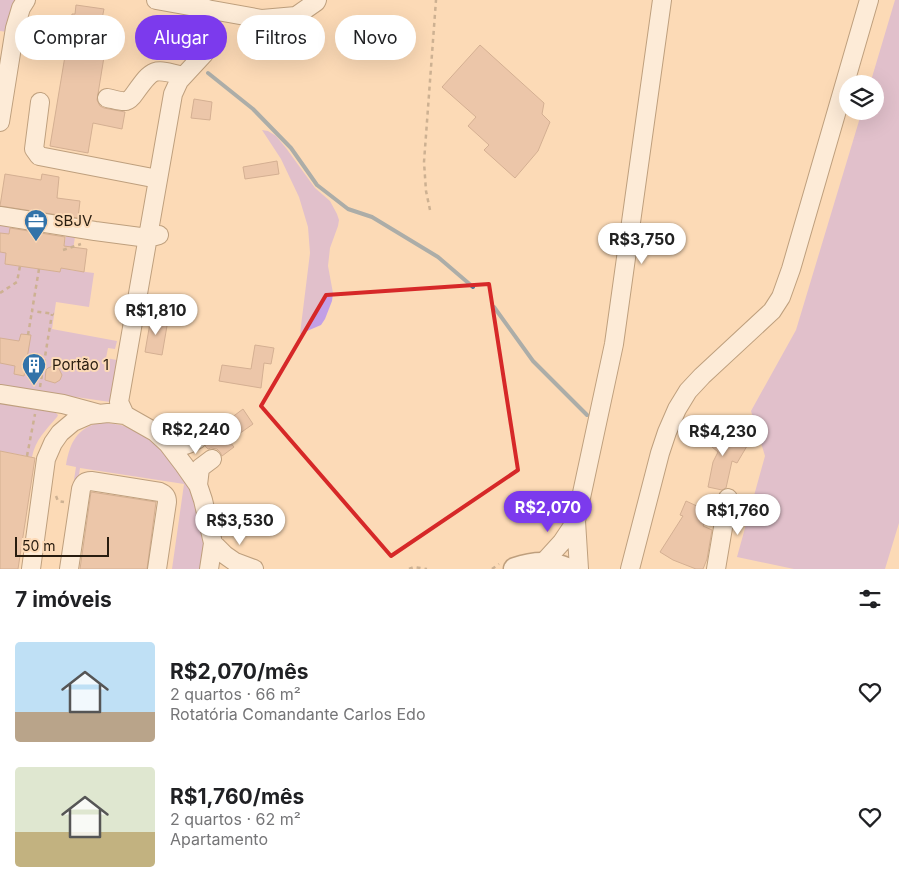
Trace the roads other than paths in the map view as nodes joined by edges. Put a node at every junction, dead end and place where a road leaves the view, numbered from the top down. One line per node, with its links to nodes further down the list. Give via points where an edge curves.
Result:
1 (26, 0): 7 (street)
2 (156, 0): 6 (street)
3 (317, 0): 6 (street, via 296,16 262,19)
4 (662, 0): 22 (street, via 614,344)
5 (870, 0): 33 (street, via 781,297 772,311 688,391 677,409 660,453)
6 (208, 9): 8 (street, via 204,54)
7 (6, 42): 11 (street)
8 (183, 76): 9 (street, via 163,70 155,72 126,101); 12 (street, via 173,94)
9 (107, 98)
10 (40, 102): 12 (street, via 34,148 39,156)
11 (0, 122)
12 (158, 179): 14 (street)
13 (0, 216): 14 (street)
14 (154, 237): 16 (street, via 125,330)
15 (0, 394): 16 (street)
16 (113, 411): 18 (street, via 155,432); 25 (street, via 89,415 73,422 53,443 46,459)
17 (198, 439): 18 (street, via 186,446)
18 (168, 444): 20 (street)
19 (212, 459): 20 (street, via 200,468)
20 (198, 485): 23 (street)
21 (728, 498): 34 (street)
22 (576, 521): 24 (street); 32 (street)
23 (213, 543): 28 (street); 29 (street, via 235,562)
24 (542, 564): 30 (main road); 31 (main road)
25 (31, 569)
26 (69, 569): 27 (street, via 81,489 83,483 91,481 160,492 167,497)
27 (157, 569)
28 (209, 569)
29 (254, 569)
30 (515, 569)
31 (567, 569)
32 (579, 569)
33 (630, 569)
34 (716, 569)

